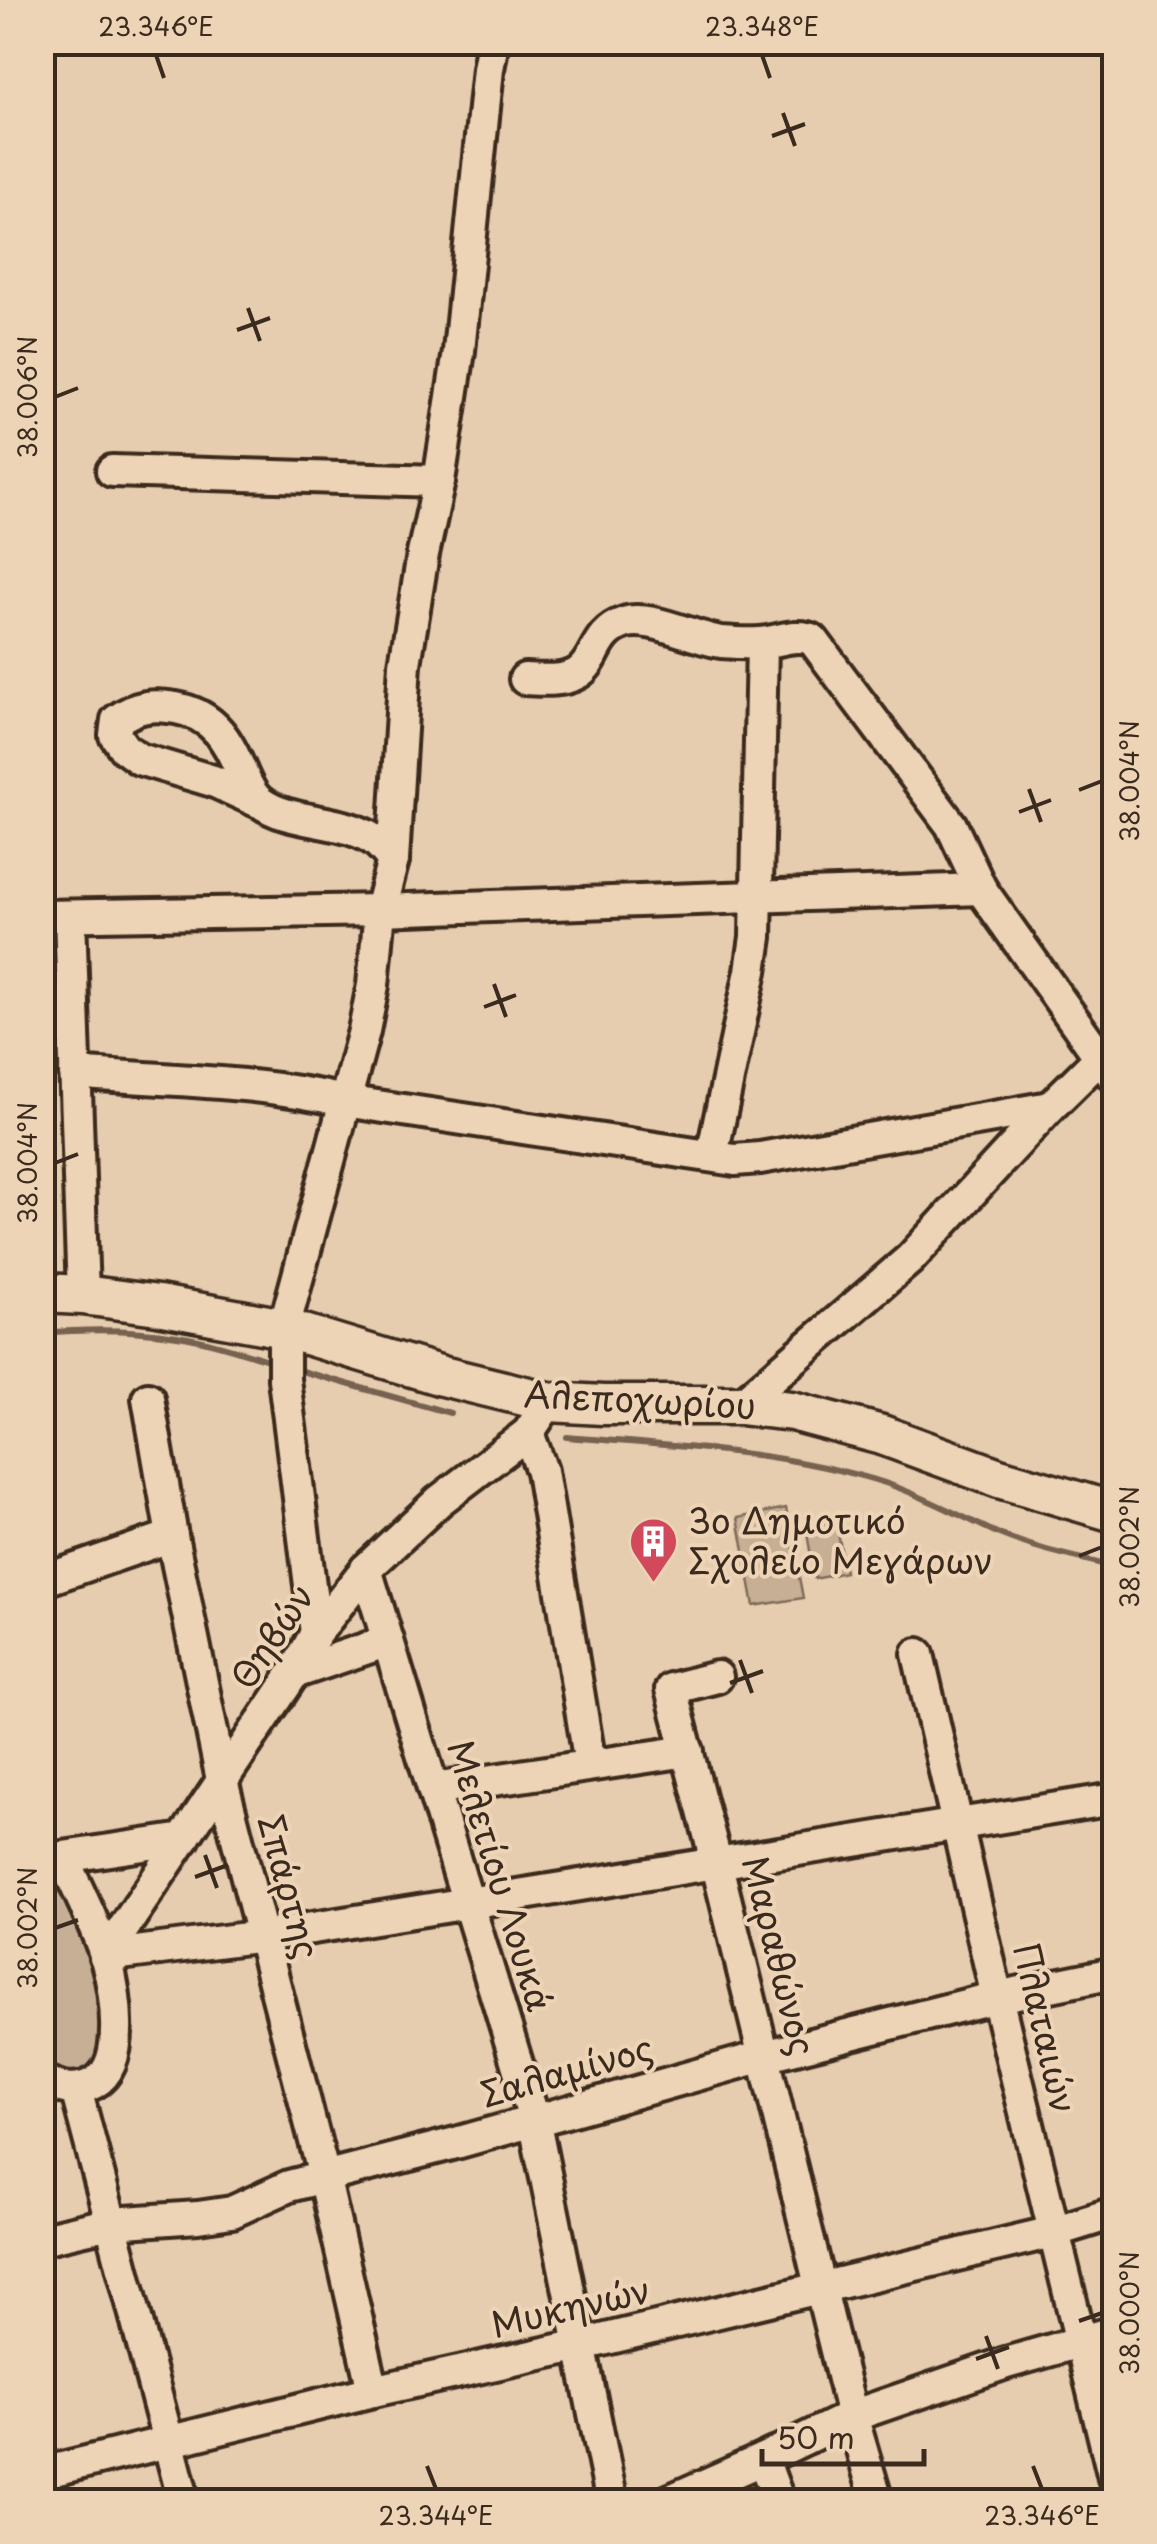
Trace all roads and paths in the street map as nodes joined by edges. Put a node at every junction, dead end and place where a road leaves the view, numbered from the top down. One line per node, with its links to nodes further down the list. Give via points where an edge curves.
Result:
1 (493, 42): 3 (street)
2 (112, 471): 3 (street)
3 (439, 481): 7 (street, via 405,664)
4 (762, 643): 5 (street, via 706,640 644,619 627,621 602,638 578,672); 8 (street, via 813,640 951,826); 9 (street)
5 (524, 679)
6 (259, 802): 7 (street, via 348,827 374,839)
7 (393, 860): 10 (street)
8 (981, 889): 9 (street); 12 (street)
9 (757, 896): 10 (street); 16 (street, via 751,971)
10 (380, 910): 11 (street); 14 (street, via 368,1012)
11 (56, 916): 13 (street)
12 (1110, 1059): 15 (street)
13 (75, 1073): 14 (street); 18 (street)
14 (344, 1101): 16 (street); 19 (street)
15 (1050, 1107): 16 (street, via 760,1158); 22 (street, via 910,1259)
16 (712, 1156)
17 (42, 1294): 18 (main road, Αλεποχωρίου)
18 (83, 1295): 19 (main road, Αλεποχωρίου)
19 (284, 1335): 21 (main road, Αλεποχωρίου); 28 (street)
20 (148, 1398): 25 (street, Σπάρτης)
21 (549, 1402): 22 (main road, Αλεποχωρίου); 23 (street, Θηβών)
22 (740, 1405): 24 (main road, Αλεποχωρίου, via 882,1435)
23 (528, 1433): 26 (street, Θηβών, via 438,1501); 34 (street, via 542,1472)
24 (1114, 1512)
25 (172, 1536): 27 (street); 35 (street, Σπάρτης)
26 (366, 1569): 28 (street, Θηβών); 29 (street, Μελετίου Λουκά)
27 (42, 1581)
28 (316, 1633): 31 (street, Θηβών)
29 (388, 1641): 31 (street); 36 (street, Μελετίου Λουκά)
30 (918, 1654): 38 (street, Πλαταιών)
31 (294, 1673): 35 (street, Θηβών)
32 (717, 1677): 33 (street, Μαραθώνος, via 671,1688)
33 (688, 1750): 34 (street); 41 (street, Μαραθώνος)
34 (590, 1764): 36 (street)
35 (222, 1780): 39 (street, Θηβών); 43 (street, Σπάρτης)
36 (432, 1789): 42 (street, Μελετίου Λουκά)
37 (1114, 1799): 38 (street)
38 (959, 1823): 41 (street); 46 (street, Πλαταιών)
39 (184, 1839): 40 (street); 44 (street, Θηβών)
40 (53, 1860): 44 (street)
41 (716, 1861): 42 (street); 47 (street, Μαραθώνος)
42 (468, 1904): 43 (street); 50 (street, Μελετίου Λουκά)
43 (263, 1936): 44 (street); 51 (street, Σπάρτης)
44 (105, 1956): 49 (street, via 114,1994 113,2058 106,2073)
45 (1114, 1973): 46 (street, Σαλαμίνος)
46 (997, 1997): 47 (street, Σαλαμίνος); 54 (street, Πλαταιών)
47 (764, 2056): 50 (street, Σαλαμίνος); 56 (street, Μαραθώνος)
48 (42, 2079): 49 (street)
49 (76, 2089): 53 (street)
50 (534, 2119): 51 (street, Σαλαμίνος); 59 (street, Μελετίου Λουκά)
51 (324, 2176): 53 (street, Σαλαμίνος, via 232,2212); 60 (street, Σπάρτης)
52 (1114, 2212): 54 (street, Μυκηνών)
53 (110, 2223): 55 (street, Σαλαμίνος); 62 (street)
54 (1053, 2232): 56 (street, Μυκηνών); 58 (street, Πλαταιών)
55 (42, 2239)
56 (822, 2288): 59 (street, Μυκηνών); 61 (street, Μαραθώνος)
57 (1114, 2332): 58 (street)
58 (1080, 2340): 61 (street); 65 (street, Πλαταιών)
59 (581, 2346): 60 (street, Μυκηνών); 67 (street, Μελετίου Λουκά)
60 (373, 2391): 62 (street, Μυκηνών)
61 (852, 2416): 63 (street); 70 (street, Μαραθώνος)
62 (167, 2442): 64 (street, Μυκηνών); 66 (street)
63 (763, 2459): 68 (street); 69 (street)
64 (42, 2473)
65 (1114, 2478)
66 (184, 2502)
67 (612, 2502)
68 (666, 2502)
69 (779, 2502)
70 (877, 2502)

